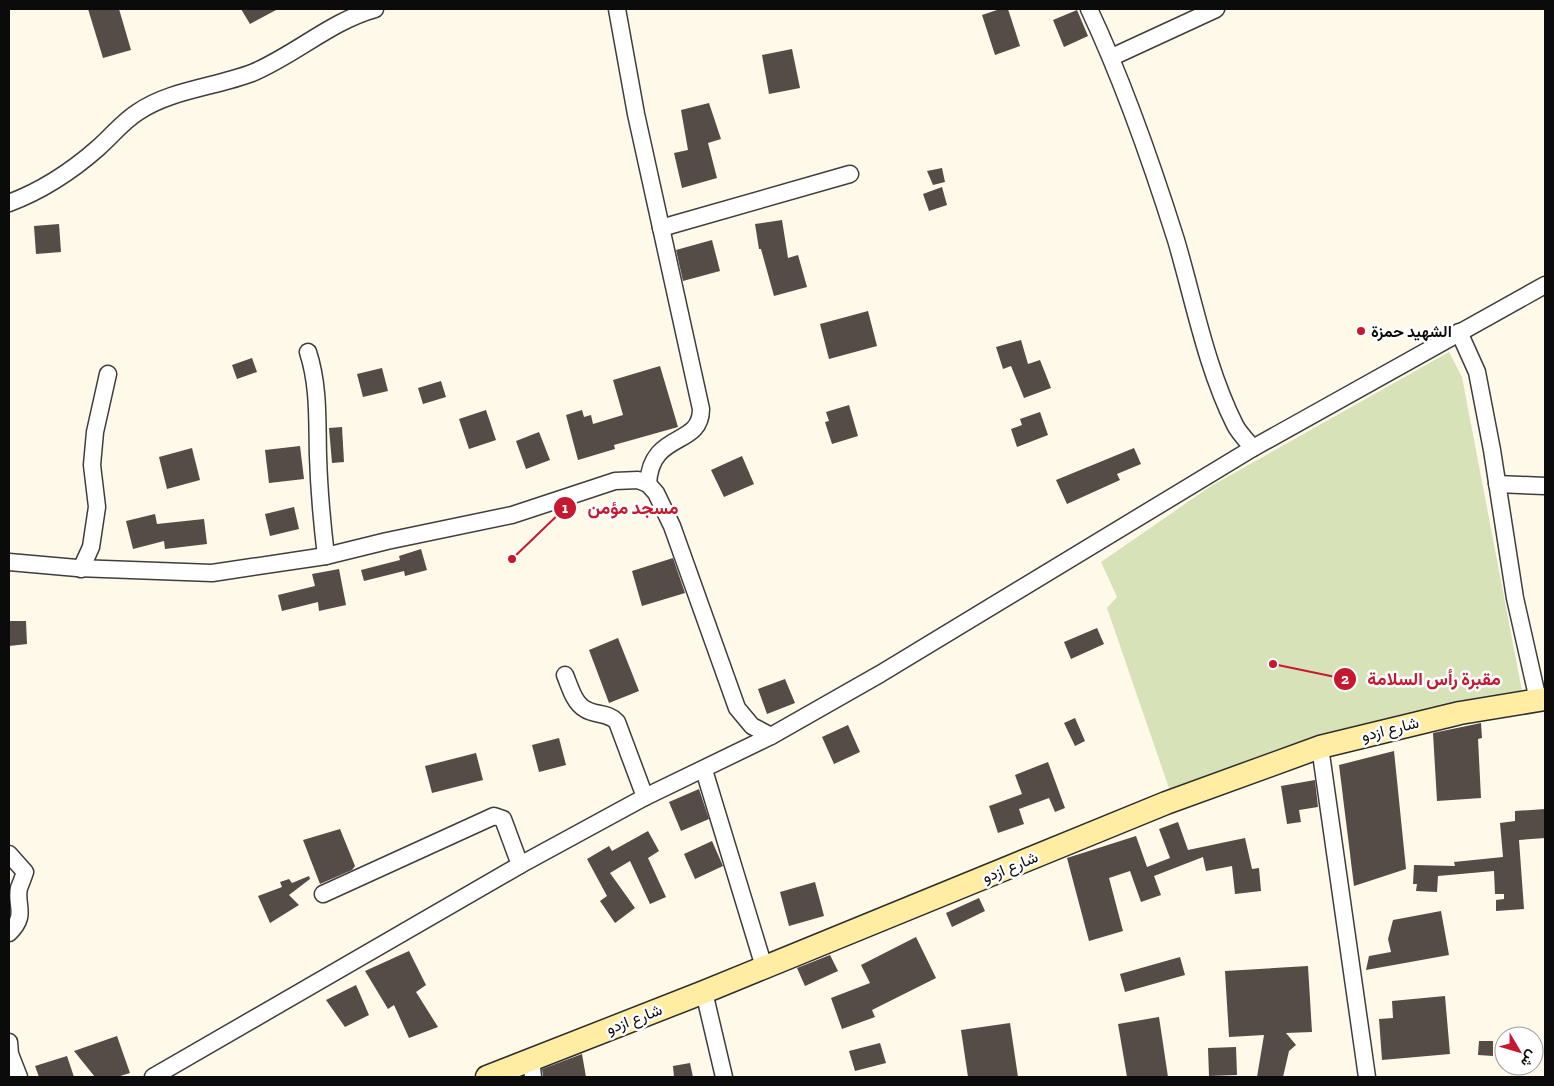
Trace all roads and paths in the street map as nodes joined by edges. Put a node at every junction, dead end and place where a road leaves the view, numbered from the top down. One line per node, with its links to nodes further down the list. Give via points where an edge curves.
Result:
1 (375, 9): 5 (street)
2 (617, 9): 9 (street)
3 (1089, 9): 6 (street)
4 (1216, 9): 6 (street)
5 (355, 12): 8 (street, via 279,60 140,111 73,167 27,196)
6 (1112, 57): 14 (street, via 1150,161 1215,377 1235,426)
7 (850, 174): 9 (street)
8 (9, 203)
9 (661, 228): 15 (street, via 701,419 696,430 664,447 655,457 649,470)
10 (1545, 285): 11 (street)
11 (1459, 332): 14 (street); 16 (street, via 1477,372)
12 (308, 352): 18 (street, via 318,401 318,456)
13 (108, 374): 20 (street, via 95,432 92,465 97,507 91,547)
14 (1254, 448): 23 (street, via 966,623)
15 (648, 484): 18 (street, via 638,480 615,481 512,515); 23 (street, via 672,526 737,708 752,726)
16 (1497, 484): 17 (street); 22 (street, via 1515,598)
17 (1545, 486)
18 (326, 556): 20 (street, via 212,574)
19 (9, 562): 20 (street)
20 (81, 568)
21 (565, 675): 26 (street, via 577,703 586,710 612,716 618,722)
22 (1542, 699): 24 (street, شارع ازدو, via 1443,717)
23 (771, 736): 25 (street)
24 (1320, 747): 31 (street, شارع ازدو, via 1166,803); 39 (street)
25 (704, 770): 26 (street); 31 (street)
26 (645, 797): 28 (street)
27 (9, 854): 30 (street, via 24,872 19,888 21,911)
28 (520, 865): 29 (street, via 503,819 494,816); 36 (street)
29 (323, 894)
30 (9, 933)
31 (764, 967): 32 (street, شارع ازدو)
32 (704, 992): 34 (street, شارع ازدو); 38 (street)
33 (9, 1042): 35 (street)
34 (532, 1068): 37 (street, شارع ازدو)
35 (19, 1077)
36 (153, 1077)
37 (487, 1077)
38 (724, 1077)
39 (1367, 1077)

